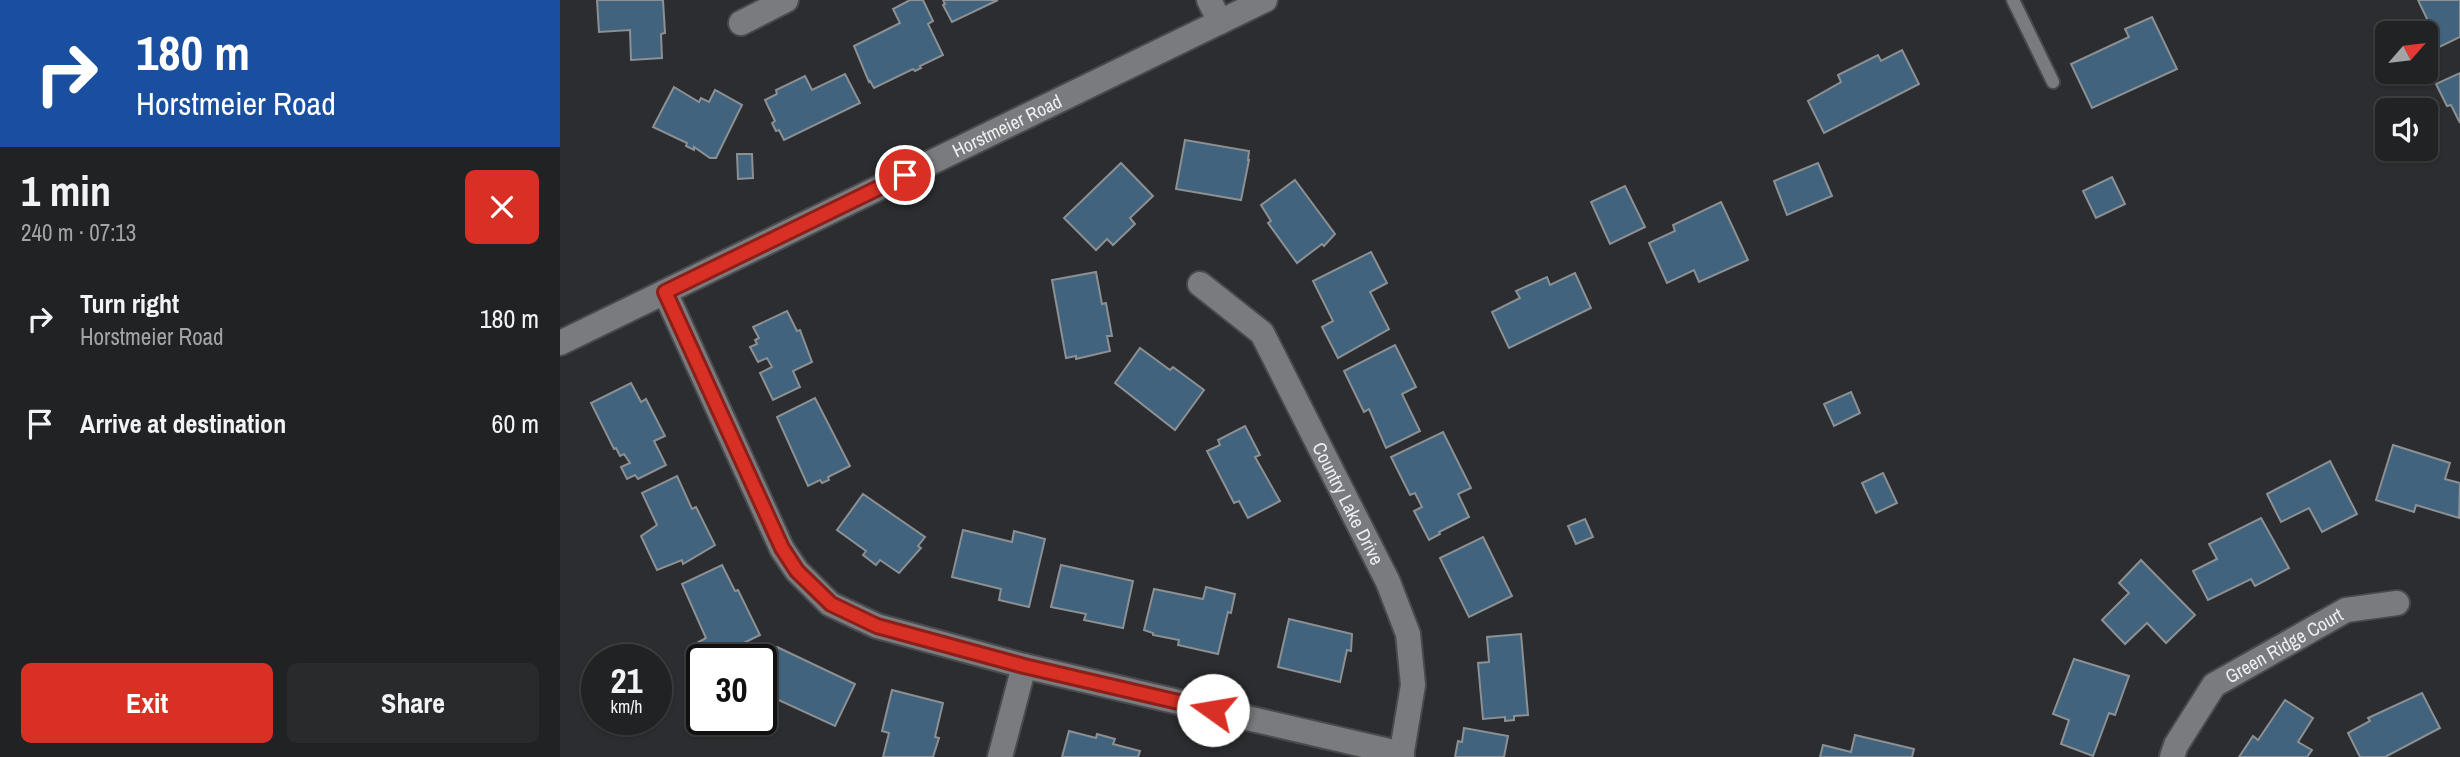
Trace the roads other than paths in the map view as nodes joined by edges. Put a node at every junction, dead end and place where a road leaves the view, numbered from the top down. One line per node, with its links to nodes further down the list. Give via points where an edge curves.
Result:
1 (786, 0): 5 (street)
2 (1265, 0): 4 (street, Horstmeier Road)
3 (2013, 0): 6 (lane)
4 (1214, 11): 8 (street, Horstmeier Road)
5 (741, 23)
6 (2053, 82)
7 (1200, 284): 12 (street, Country Lake Drive, via 1262,333 1388,582 1408,634 1413,685)
8 (665, 292): 9 (street, Horstmeier Road); 11 (street, via 782,548 797,571 831,604 877,626)
9 (560, 343)
10 (2397, 603): 14 (street, Green Ridge Court, via 2346,610 2214,685)
11 (1024, 666): 12 (street); 13 (street)
12 (1402, 756)
13 (1000, 757)
14 (2172, 757)

